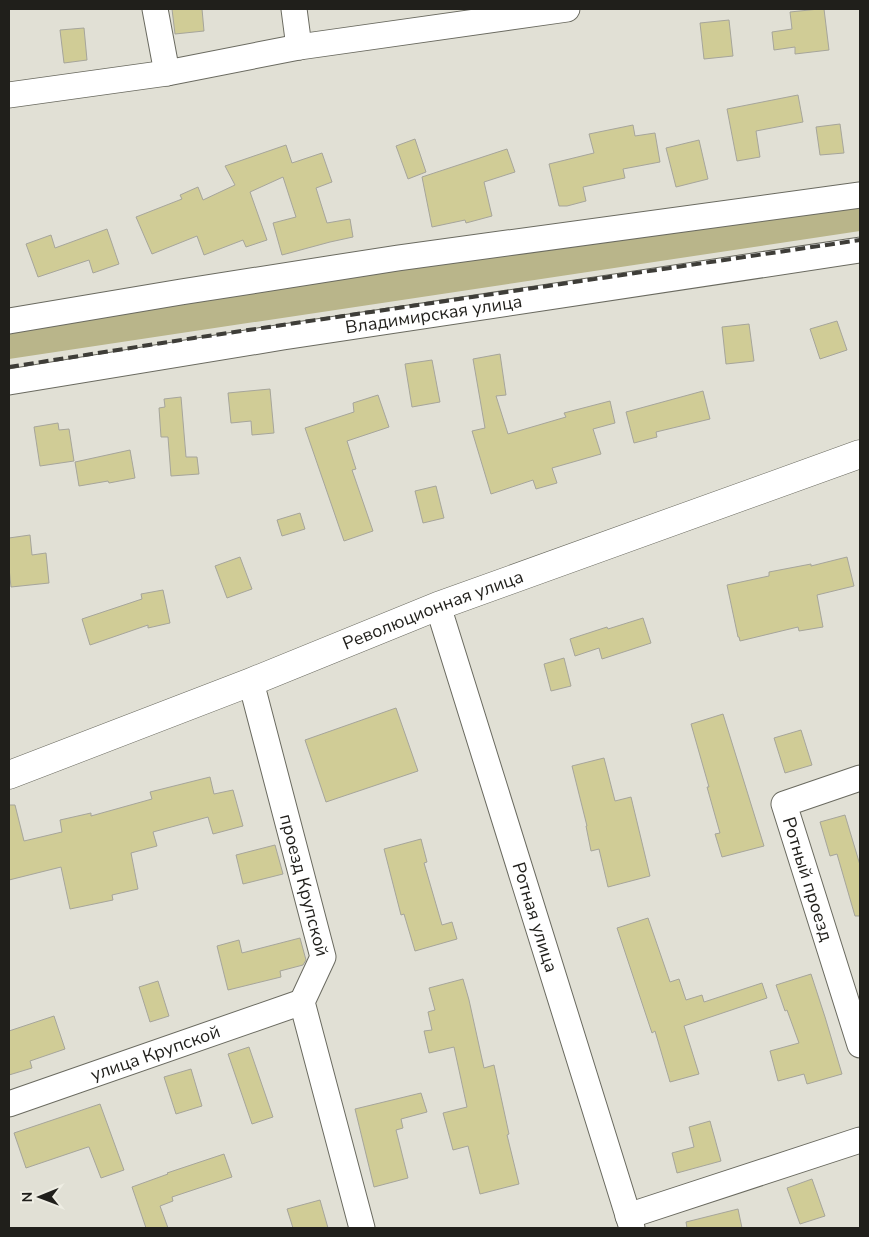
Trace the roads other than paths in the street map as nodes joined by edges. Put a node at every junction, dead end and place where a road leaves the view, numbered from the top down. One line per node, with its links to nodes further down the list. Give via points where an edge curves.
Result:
1 (156, 9): 5 (street)
2 (294, 9): 4 (street)
3 (567, 9): 4 (street)
4 (299, 47): 5 (street)
5 (168, 73): 6 (street)
6 (9, 95)
7 (860, 195): 9 (street, via 398,258)
8 (860, 250): 10 (street, Владимирская улица, via 283,336)
9 (9, 321)
10 (9, 382)
11 (860, 454): 12 (street, Революционная улица)
12 (438, 606): 13 (street, Революционная улица); 21 (street, Ротная улица)
13 (252, 682): 14 (street, Революционная улица); 17 (street, проезд Крупской, via 323,957)
14 (9, 775)
15 (860, 778): 16 (street, Ротный проезд, via 784,804)
16 (854, 999): 18 (street, Ротный проезд)
17 (302, 1002): 19 (street, улица Крупской); 22 (street)
18 (860, 1045)
19 (9, 1104)
20 (860, 1140): 21 (street)
21 (630, 1222)
22 (362, 1228)

